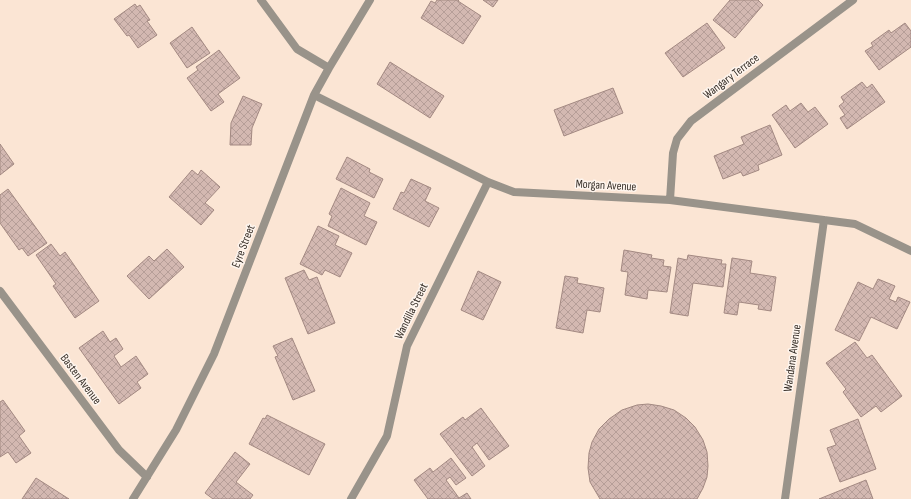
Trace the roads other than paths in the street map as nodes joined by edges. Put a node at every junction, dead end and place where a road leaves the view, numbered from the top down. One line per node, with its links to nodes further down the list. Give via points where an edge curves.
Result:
1 (261, 0): 4 (street, via 297,49)
2 (370, 0): 4 (street, Eyre Street)
3 (853, 0): 7 (street, Wangary Terrace, via 691,121 677,139 673,153)
4 (329, 68): 5 (street, Eyre Street)
5 (314, 95): 6 (street, Morgan Avenue); 11 (street, Eyre Street, via 214,354 176,430)
6 (488, 182): 7 (street, Morgan Avenue, via 514,192); 13 (street, Wandilla Street, via 406,346 388,436)
7 (670, 200): 8 (street, Morgan Avenue)
8 (824, 220): 9 (street, Morgan Avenue, via 855,224); 14 (street, Wandana Avenue)
9 (911, 251)
10 (0, 291): 11 (street, Basten Avenue, via 119,450)
11 (147, 477): 12 (street, Eyre Street)
12 (133, 499)
13 (351, 499)
14 (785, 499)

